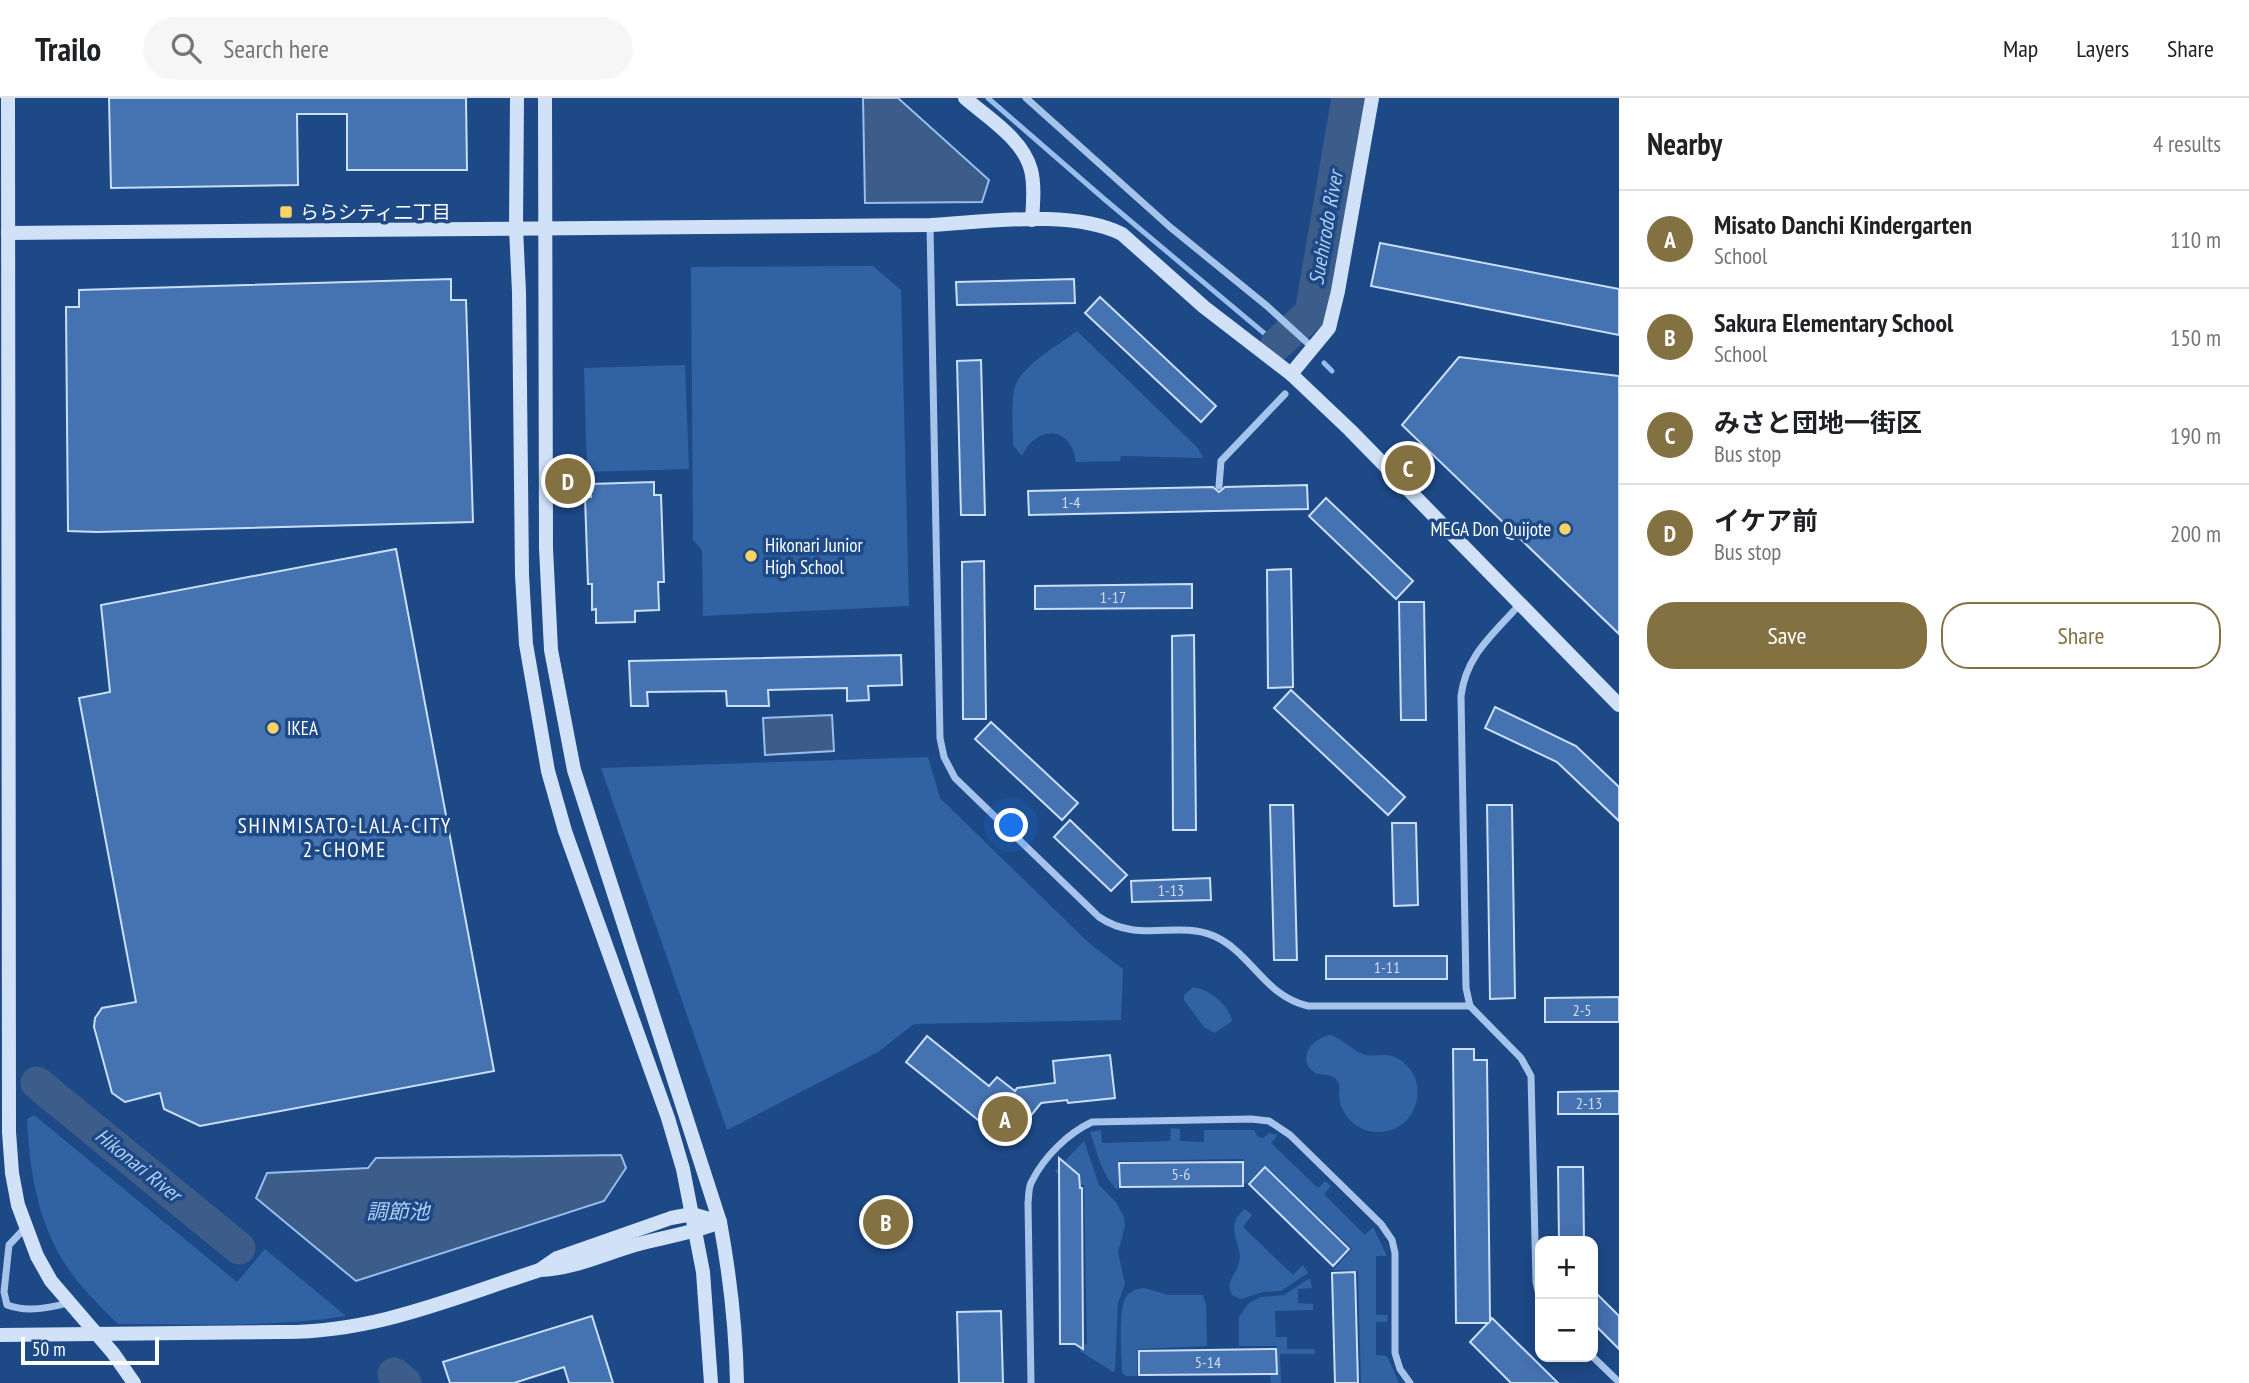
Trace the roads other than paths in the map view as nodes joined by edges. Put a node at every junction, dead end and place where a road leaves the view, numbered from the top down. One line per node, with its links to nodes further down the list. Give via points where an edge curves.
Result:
1 (8, 98): 11 (street)
2 (517, 98): 9 (street)
3 (545, 98): 10 (street)
4 (965, 98): 7 (street, via 1024,153 1031,172)
5 (1026, 98): 12 (street)
6 (1371, 98): 12 (street, via 1338,291 1329,328)
7 (1032, 220): 8 (street); 13 (street, via 1092,223 1122,234 1204,307)
8 (930, 225): 10 (street); 18 (street, via 940,738 955,778 1111,925 1210,935 1231,947 1292,1003)
9 (516, 228): 10 (street); 11 (street); 19 (street, via 522,575 536,712 565,831 668,1118)
10 (545, 229): 20 (street, via 547,598 559,704 591,827)
11 (8, 233): 21 (street, via 9,1132 12,1173)
12 (1314, 349): 13 (street)
13 (1291, 373): 16 (street)
14 (1285, 394): 15 (street, via 1221,461)
15 (1219, 486)
16 (1519, 605): 17 (street); 18 (street, via 1471,659 1461,696)
17 (1619, 705)
18 (1469, 1006): 24 (street, via 1521,1058 1531,1076)
19 (692, 1214): 20 (street); 22 (street); 23 (street, via 558,1258)
20 (720, 1222): 22 (street); 31 (street, via 737,1342)
21 (25, 1228): 25 (street, via 51,1281); 25 (street, via 9,1245 7,1305 55,1307)
22 (696, 1232): 23 (street, via 560,1269); 30 (street)
23 (540, 1270): 26 (street, bridge, via 395,1318 343,1329)
24 (1540, 1299)
25 (68, 1303): 29 (street)
26 (0, 1335)
27 (1598, 1362): 28 (street)
28 (1619, 1382)
29 (134, 1383)
30 (711, 1383)
31 (737, 1383)
32 (1031, 1383): 33 (street, via 1030,1183 1066,1137 1092,1122 1251,1119 1269,1121 1290,1135 1392,1240 1395,1353)
33 (1409, 1383)

